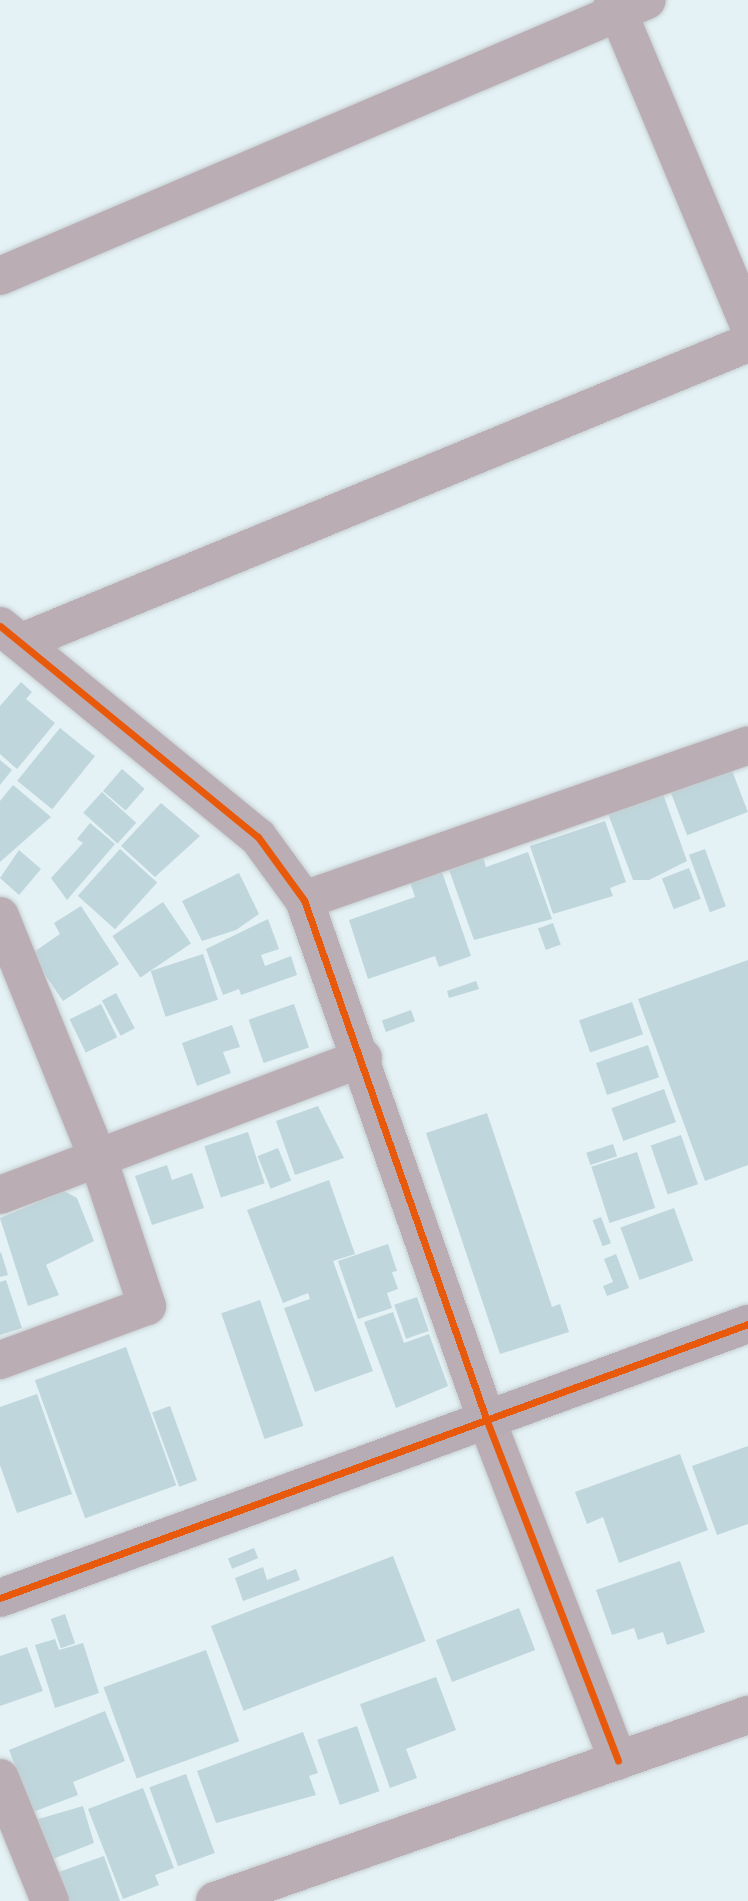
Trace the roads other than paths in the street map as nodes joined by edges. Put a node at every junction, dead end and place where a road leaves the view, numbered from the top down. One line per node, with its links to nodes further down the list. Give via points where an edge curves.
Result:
1 (626, 4): 2 (street); 3 (street)
2 (0, 276)
3 (748, 323)
4 (748, 343): 5 (street)
5 (11, 634): 7 (street, via 258,837)
6 (748, 745): 7 (street)
7 (304, 900): 9 (street)
8 (0, 916): 10 (street)
9 (363, 1058): 10 (street); 14 (street)
10 (98, 1158): 11 (street); 13 (street, via 147,1306)
11 (0, 1195)
12 (748, 1324): 14 (street)
13 (0, 1360)
14 (488, 1421): 15 (street); 17 (street)
15 (0, 1598)
16 (748, 1715): 17 (street)
17 (618, 1760): 20 (street)
18 (0, 1778): 19 (street)
19 (50, 1901)
20 (215, 1901)

